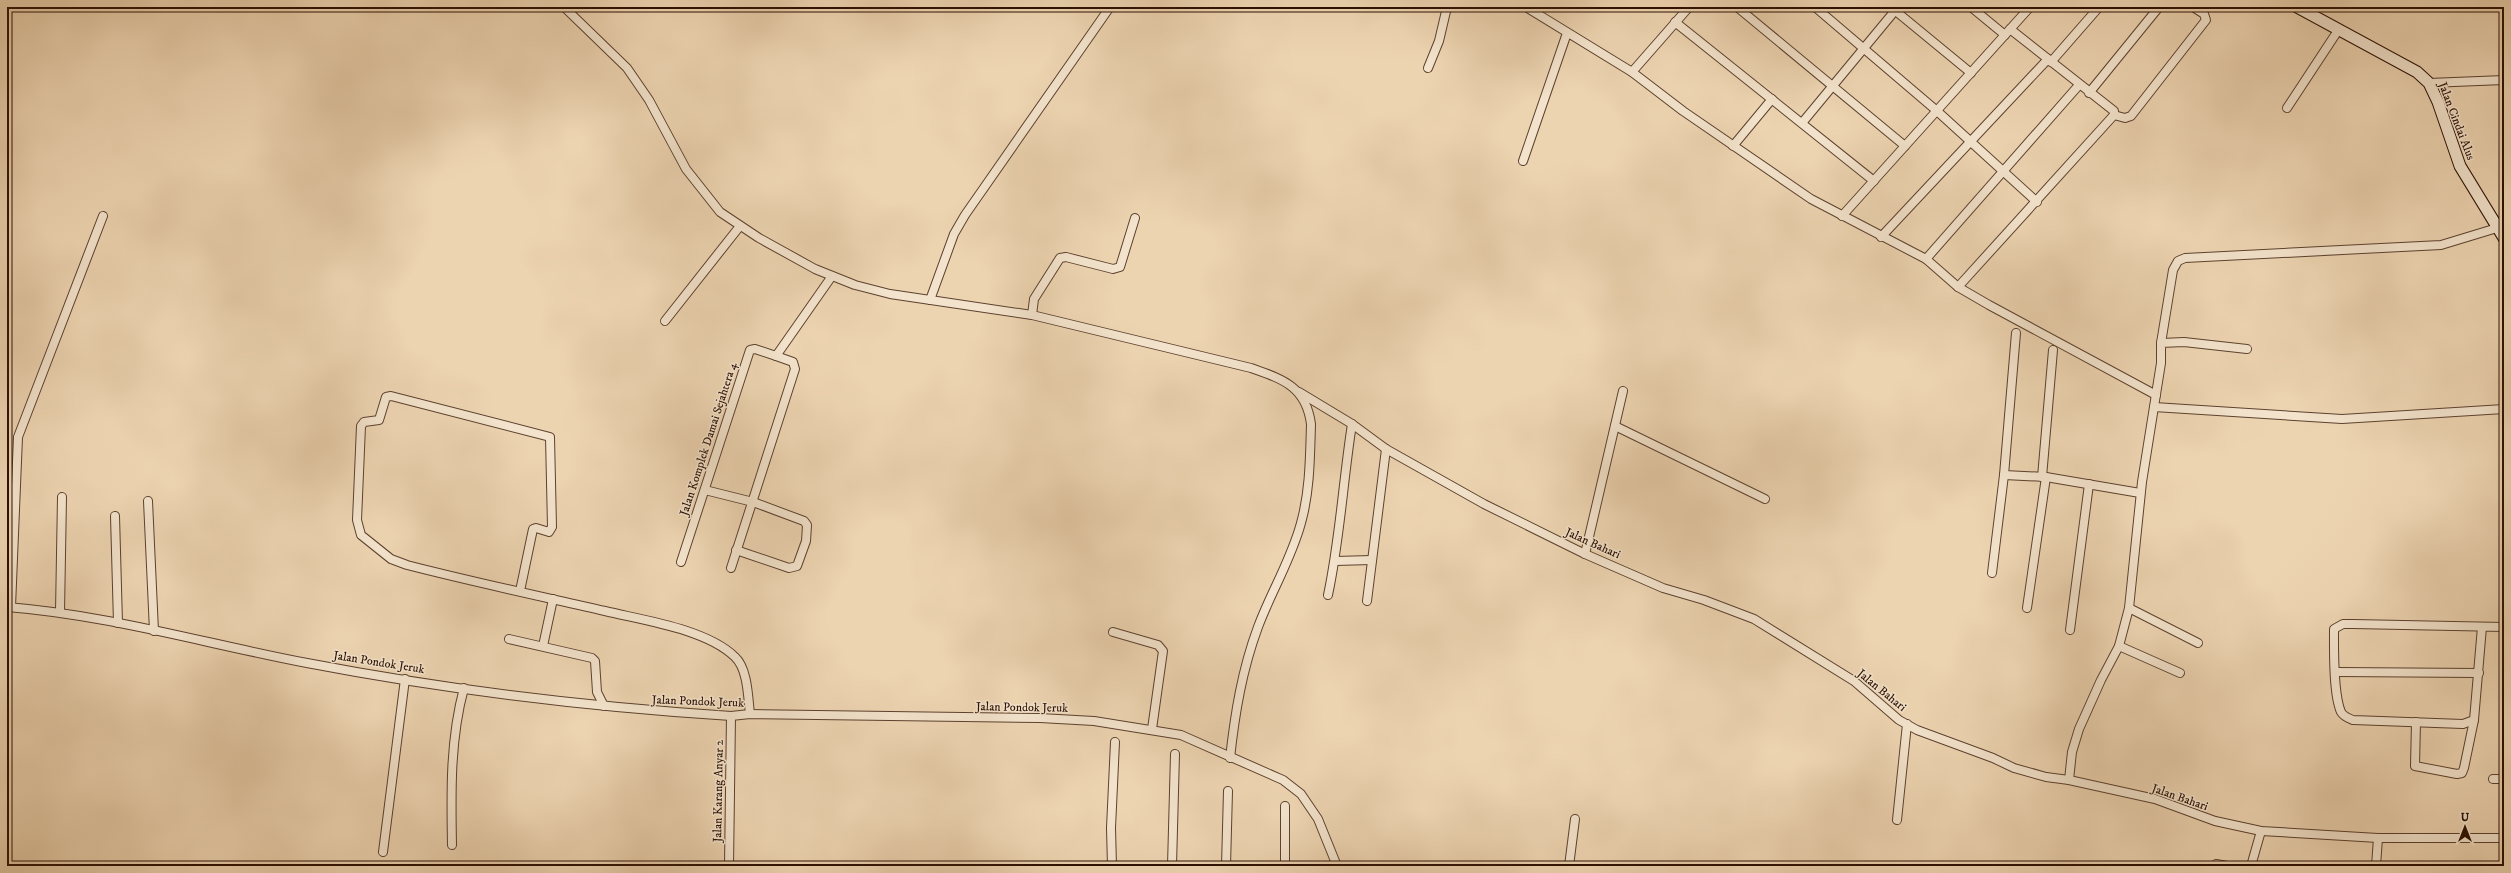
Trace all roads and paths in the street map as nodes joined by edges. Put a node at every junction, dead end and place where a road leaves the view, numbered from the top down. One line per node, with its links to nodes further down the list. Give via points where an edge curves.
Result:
1 (564, 7): 44 (street, Jalan Bahari, via 627,68 649,100 699,188 720,212)
2 (1110, 7): 51 (street, via 965,215 954,234)
3 (1447, 7): 21 (street, via 1439,41)
4 (1526, 7): 18 (street)
5 (1689, 7): 15 (street)
6 (1738, 7): 26 (street)
7 (1815, 7): 19 (street)
8 (1971, 7): 17 (street)
9 (2030, 7): 17 (street)
10 (2099, 7): 20 (street)
11 (2159, 7): 28 (street)
12 (2193, 7): 32 (street, via 2204,14 2206,20 2131,116 2125,118)
13 (2296, 7): 16 (street, Jalan Cindai Alus)
14 (1894, 8): 19 (street); 23 (street)
15 (1675, 22): 22 (street); 29 (street)
16 (2339, 29): 25 (street, Jalan Cindai Alus, via 2417,72); 30 (street)
17 (2008, 32): 20 (street); 23 (street)
18 (1567, 33): 22 (street); 37 (street)
19 (1863, 48): 26 (street); 31 (street)
20 (2049, 61): 27 (street); 34 (street)
21 (1428, 68)
22 (1632, 72): 35 (street)
23 (1971, 73): 31 (street)
24 (2504, 80): 25 (street)
25 (2428, 83): 45 (street, Jalan Cindai Alus, via 2438,102 2460,166)
26 (1832, 85): 33 (street); 36 (street)
27 (2079, 85): 28 (street); 38 (street)
28 (2089, 93): 32 (street, via 2114,111)
29 (1772, 99): 33 (street); 35 (street)
30 (2287, 108)
31 (1937, 111): 34 (street); 36 (street)
32 (2114, 115): 40 (street)
33 (1802, 123): 39 (street)
34 (1971, 142): 38 (street); 46 (street)
35 (1733, 146): 42 (street, via 1811,199)
36 (1905, 146): 39 (street)
37 (1523, 161)
38 (2003, 171): 40 (street); 48 (street)
39 (1874, 181): 42 (street)
40 (2037, 202): 50 (street)
41 (103, 216): 88 (street, via 18,437)
42 (1842, 216): 46 (street)
43 (1135, 218): 52 (street, via 1118,269 1066,257 1060,258 1034,299)
44 (740, 226): 49 (street, Jalan Bahari); 53 (street)
45 (2497, 228): 47 (street, Jalan Cindai Alus); 55 (street, via 2441,245 2185,258 2178,261 2173,270)
46 (1881, 237): 48 (street)
47 (2504, 238)
48 (1926, 259): 50 (street)
49 (832, 276): 51 (street, Jalan Bahari, via 875,290); 58 (street)
50 (1958, 287): 61 (street)
51 (930, 300): 52 (street, Jalan Bahari)
52 (1032, 315): 60 (street, Jalan Bahari, via 1251,368 1285,382)
53 (665, 321)
54 (2016, 333): 67 (street)
55 (2161, 343): 56 (street, via 2184,342); 61 (street)
56 (2247, 349)
57 (2053, 350): 68 (street)
58 (776, 356): 70 (street, Jalan Komplek Damai Sejahtera 4, via 755,349 750,350); 75 (street, Jalan Komplek Damai Sejahtera 4, via 793,362 795,369)
59 (1623, 391): 65 (street)
60 (1300, 392): 64 (street, Jalan Bahari); 116 (street, via 1310,414 1311,424 1304,509 1289,558 1258,628 1248,660 1236,704)
61 (2156, 394): 62 (street)
62 (2154, 407): 63 (street, via 2342,419); 71 (street)
63 (2504, 409)
64 (1352, 424): 66 (street, Jalan Bahari); 80 (street)
65 (1615, 426): 73 (street); 78 (street)
66 (1386, 449): 78 (street, Jalan Bahari, via 1484,504); 79 (street)
67 (2004, 475): 68 (street); 83 (street)
68 (2044, 477): 69 (street); 89 (street)
69 (2089, 484): 71 (street); 95 (street)
70 (705, 490): 75 (street); 81 (street, Jalan Komplek Damai Sejahtera 4)
71 (2140, 493): 90 (street)
72 (62, 497): 91 (street)
73 (1765, 499)
74 (148, 501): 96 (street)
75 (752, 502): 77 (street, Jalan Komplek Damai Sejahtera 4); 77 (street, via 804,521 808,530 800,560 797,566 788,568)
76 (115, 516): 92 (street)
77 (736, 550): 82 (street, Jalan Komplek Damai Sejahtera 4)
78 (1585, 554): 112 (street, Jalan Bahari, via 1663,588 1754,619 1854,681)
79 (1372, 560): 80 (street); 87 (street)
80 (1335, 561): 85 (street)
81 (681, 562)
82 (730, 568)
83 (1992, 573)
84 (520, 591): 84 (street, via 458,579 396,561 361,535 357,520 361,426 364,422 379,420 386,397 391,396 550,437 552,527 549,532 533,529); 86 (street)
85 (1328, 595)
86 (553, 599): 100 (street); 108 (street, via 690,633 722,646 737,658 744,675)
87 (1367, 601)
88 (9, 607): 91 (street, Jalan Pondok Jeruk)
89 (2028, 608)
90 (2129, 608): 99 (street); 101 (street)
91 (60, 612): 92 (street, Jalan Pondok Jeruk)
92 (118, 623): 96 (street, Jalan Pondok Jeruk)
93 (2482, 626): 94 (street); 102 (street, via 2338,625 2334,629); 104 (street)
94 (2504, 627)
95 (2070, 630)
96 (154, 631): 105 (street, Jalan Pondok Jeruk, via 308,663)
97 (1113, 632): 113 (street, via 1158,645 1163,652)
98 (509, 639): 100 (street)
99 (2198, 643)
100 (543, 646): 107 (street, via 584,655 595,661 597,692)
101 (2119, 646): 103 (street); 119 (street, via 2079,728 2072,752)
102 (2336, 672): 104 (street); 111 (street, via 2339,705 2344,716)
103 (2180, 673)
104 (2480, 673): 110 (street)
105 (405, 679): 106 (street, Jalan Pondok Jeruk); 128 (street)
106 (464, 688): 107 (street, Jalan Pondok Jeruk, via 534,700); 127 (street, via 458,711 451,780)
107 (604, 706): 109 (street, Jalan Pondok Jeruk)
108 (750, 714): 109 (street, Jalan Pondok Jeruk); 113 (street, Jalan Pondok Jeruk, via 1040,718 1094,721)
109 (731, 716): 130 (street, Jalan Karang Anyar 2)
110 (2474, 720): 111 (street, via 2463,724); 111 (street, via 2464,768 2457,774 2415,766)
111 (2416, 722)
112 (1907, 724): 119 (street, Jalan Bahari, via 2014,768); 123 (street)
113 (1152, 729): 116 (street, Jalan Pondok Jeruk, via 1181,735)
114 (1115, 742): 131 (street, via 1111,828)
115 (1175, 754): 132 (street)
116 (1230, 758): 135 (street, Jalan Pondok Jeruk, via 1283,780 1301,794 1318,819)
117 (2493, 779): 118 (street)
118 (2504, 779)
119 (2069, 780): 124 (street, Jalan Bahari, via 2155,799 2215,821)
120 (1228, 791): 133 (street)
121 (1285, 806): 134 (street)
122 (1575, 819): 136 (street)
123 (1897, 820)
124 (2261, 831): 125 (street, Jalan Bahari); 138 (street)
125 (2378, 838): 126 (street, Jalan Bahari); 139 (street)
126 (2504, 838)
127 (452, 845)
128 (383, 852)
129 (2216, 864): 137 (street)
130 (729, 866)
131 (1113, 866)
132 (1172, 866)
133 (1226, 866)
134 (1285, 866)
135 (1337, 866)
136 (1569, 866)
137 (2227, 866)
138 (2251, 866)
139 (2376, 866)

